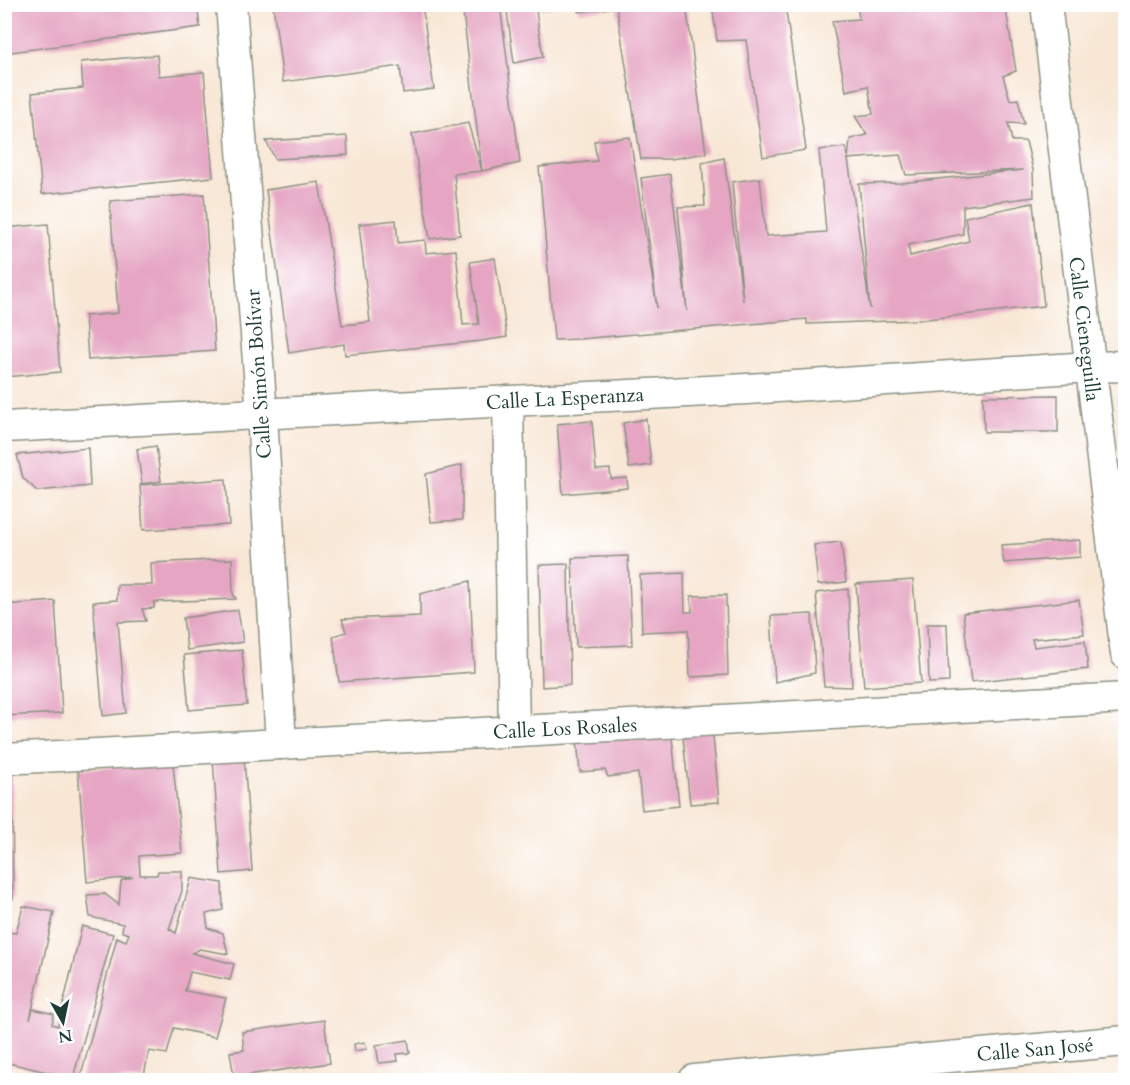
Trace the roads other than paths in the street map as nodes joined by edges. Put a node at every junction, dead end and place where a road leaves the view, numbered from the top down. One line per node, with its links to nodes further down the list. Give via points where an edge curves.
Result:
1 (231, 4): 6 (street, Calle Simón Bolívar)
2 (1046, 4): 4 (street, Calle Cieneguilla)
3 (1125, 366): 4 (street, Calle La Esperanza)
4 (1090, 367): 5 (street, Calle La Esperanza); 8 (street, Calle Cieneguilla)
5 (508, 401): 6 (street, Calle La Esperanza); 10 (street)
6 (261, 414): 7 (street, Calle La Esperanza); 11 (street, Calle Simón Bolívar)
7 (4, 427)
8 (1125, 654)
9 (1125, 698): 10 (street, Calle Los Rosales)
10 (514, 731): 11 (street, Calle Los Rosales)
11 (281, 744): 12 (street, Calle Los Rosales)
12 (4, 759)
13 (1125, 1041): 14 (street, Calle San José)
14 (883, 1072): 15 (street, Calle San José)
15 (694, 1080)

